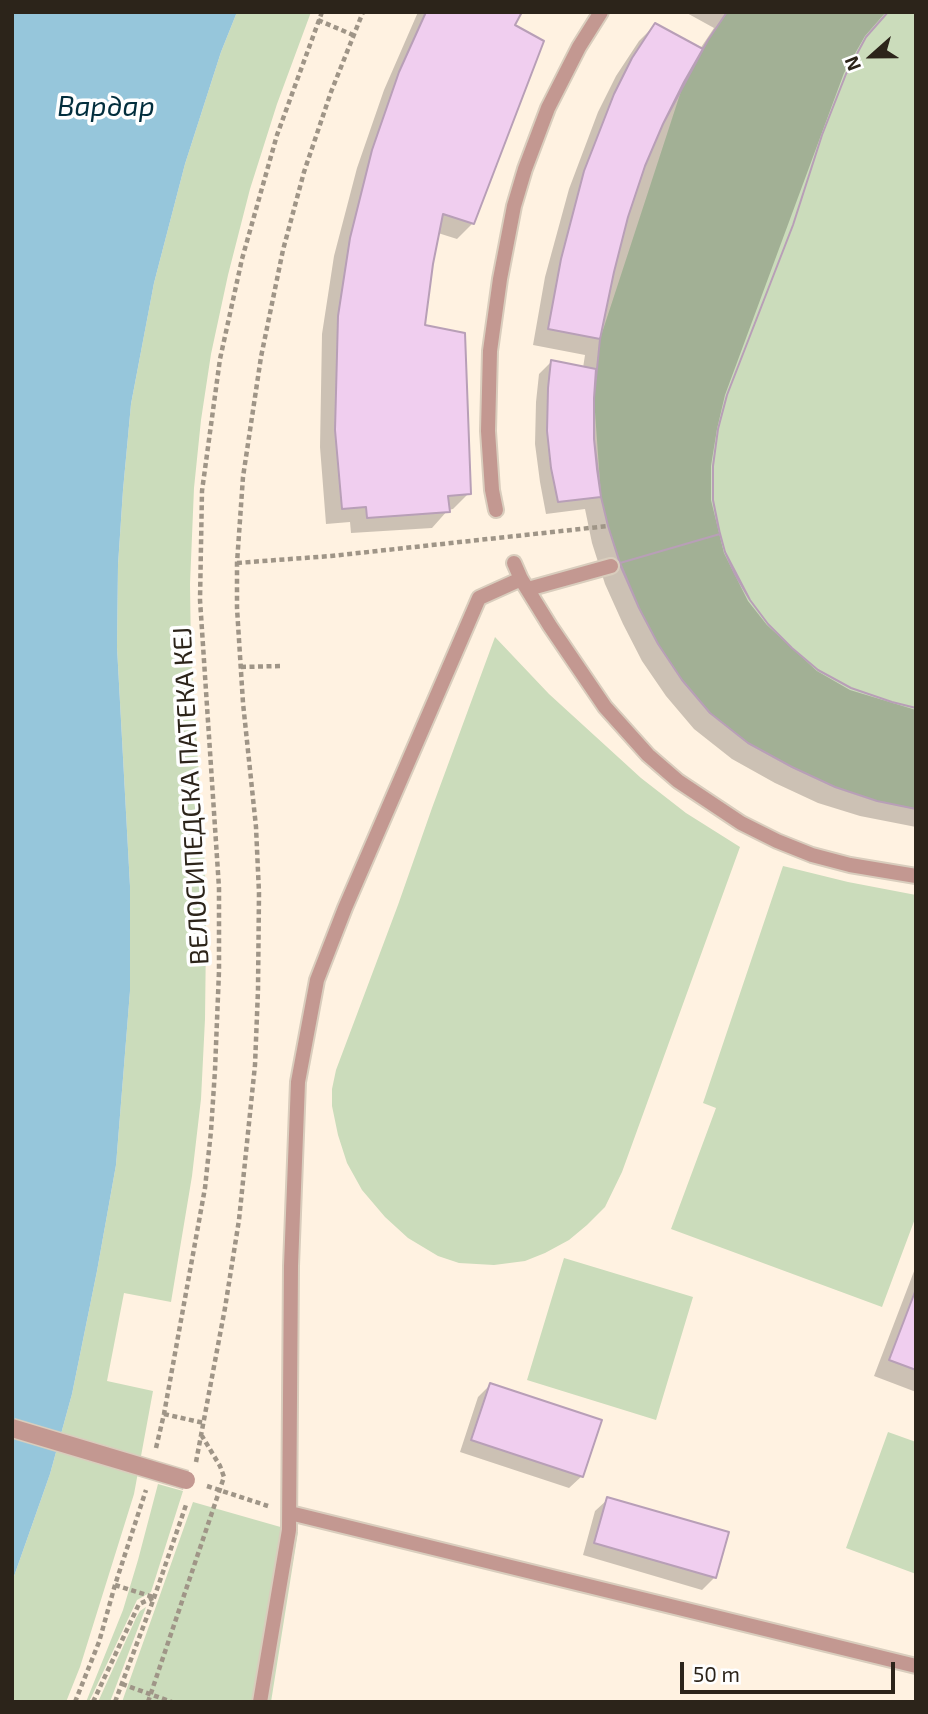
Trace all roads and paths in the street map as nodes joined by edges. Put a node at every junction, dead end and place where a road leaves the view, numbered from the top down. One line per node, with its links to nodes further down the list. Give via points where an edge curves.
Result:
1 (322, 12): 4 (path, ВЕЛОСИПЕДСКА ПАТЕКА КЕЈ)
2 (363, 12): 5 (path)
3 (601, 12): 6 (lane, via 548,107 514,206 490,351 488,431)
4 (318, 20): 5 (path); 15 (path, ВЕЛОСИПЕДСКА ПАТЕКА КЕЈ, via 276,135 242,259 220,359 202,491 200,600 219,888 219,971 205,1188)
5 (353, 35): 8 (path, via 304,172 283,250 246,459)
6 (496, 510)
7 (608, 526): 8 (path)
8 (237, 563): 13 (path)
9 (514, 563): 11 (lane)
10 (611, 566): 11 (lane)
11 (525, 584): 14 (lane, via 606,707 678,781 741,823 789,846 850,865); 23 (lane, via 479,598 317,980 298,1082 291,1266)
12 (280, 666): 13 (path)
13 (241, 667): 16 (path, via 260,893 256,1052 239,1220)
14 (916, 877)
15 (164, 1414): 16 (path); 19 (path, ВЕЛОСИПЕДСКА ПАТЕКА КЕЈ)
16 (204, 1423): 18 (path)
17 (12, 1428): 21 (street, bridge)
18 (201, 1435): 21 (path); 22 (path, via 224,1477)
19 (154, 1454)
20 (148, 1481): 24 (path)
21 (189, 1481): 22 (path); 25 (path)
22 (219, 1490): 23 (path); 28 (path)
23 (290, 1513): 26 (lane); 34 (lane)
24 (115, 1585): 25 (path); 29 (path)
25 (154, 1598): 27 (path); 30 (path, via 139,1604)
26 (916, 1666)
27 (122, 1684): 28 (path); 31 (path)
28 (150, 1695): 32 (path); 33 (path)
29 (75, 1702)
30 (93, 1702)
31 (115, 1702)
32 (148, 1702)
33 (172, 1702)
34 (260, 1702)

